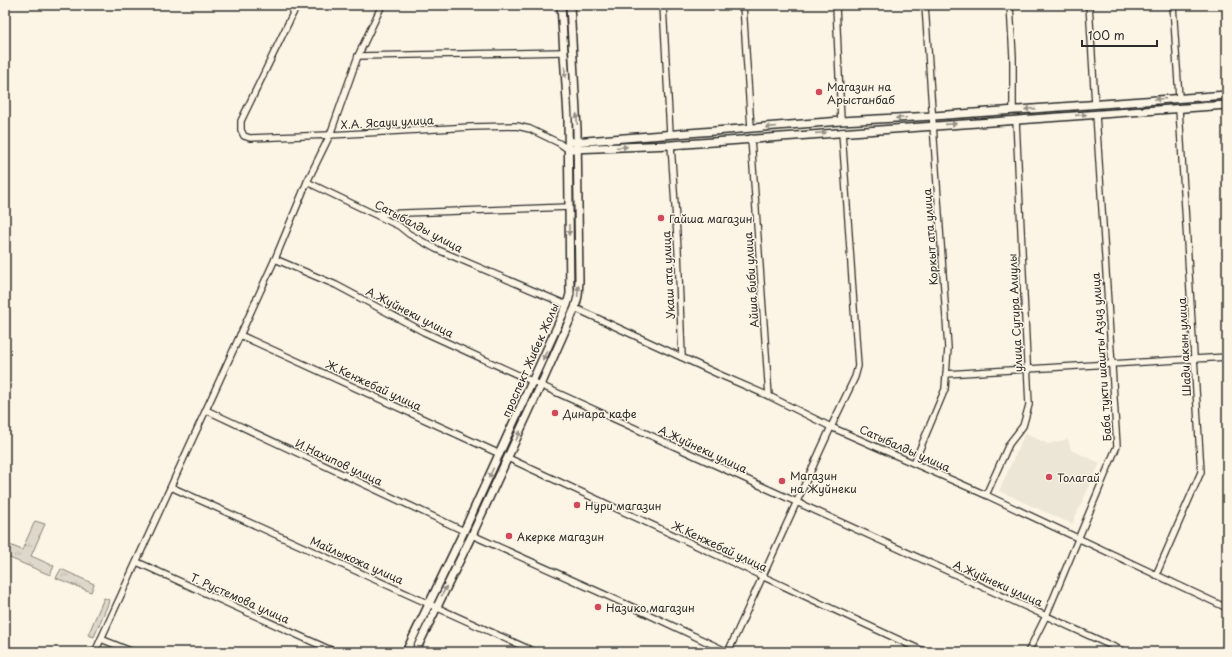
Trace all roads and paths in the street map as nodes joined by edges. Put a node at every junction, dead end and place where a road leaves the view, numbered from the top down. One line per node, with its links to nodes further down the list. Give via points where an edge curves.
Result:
1 (297, 5): 28 (street, via 241,121 241,130 244,136 250,138)
2 (382, 5): 13 (street, Х.А. Ясауи улица)
3 (561, 5): 12 (street, проспект Жибек Жолы)
4 (570, 5): 32 (street, проспект Жибек Жолы, one-way to 4)
5 (663, 5): 27 (street)
6 (743, 5): 25 (street)
7 (836, 5): 23 (street)
8 (925, 5): 21 (street, Коркыт ата улица)
9 (1010, 5): 19 (street)
10 (1089, 5): 16 (street)
11 (1173, 5): 15 (street)
12 (564, 52): 13 (street); 31 (street, проспект Жибек Жолы, one-way to 31)
13 (358, 56): 28 (street, Х.А. Ясауи улица)
14 (1227, 95): 15 (street)
15 (1179, 98): 16 (street, one-way to 16)
16 (1095, 104): 19 (street, one-way to 19)
17 (1227, 105): 18 (street)
18 (1179, 109): 20 (street); 42 (street, Шади акын улица)
19 (1013, 110): 21 (street)
20 (1096, 114): 22 (street, one-way to 20); 43 (street, Баба тукти шашты Азиз улица)
21 (933, 116): 23 (street, one-way to 23); 24 (street, Коркыт ата улица)
22 (1016, 120): 24 (street, one-way to 22); 44 (street, улица Сугира Алиулы)
23 (841, 121): 25 (street, one-way to 25)
24 (933, 126): 26 (street); 45 (street, Коркыт ата улица, via 948,348)
25 (751, 128): 27 (street)
26 (842, 132): 29 (street, one-way to 26); 50 (street, via 858,366)
27 (670, 134): 32 (street)
28 (330, 135): 31 (street, Х.А. Ясауи улица, via 517,126); 33 (street)
29 (751, 138): 30 (street); 48 (street, Айша биби улица)
30 (671, 145): 32 (street, one-way to 30); 40 (street, Укаш ата улица)
31 (569, 146): 32 (street); 34 (street, проспект Жибек Жолы)
32 (577, 146): 38 (street, проспект Жибек Жолы, one-way to 32, via 579,281)
33 (307, 182): 35 (street, Сатыбалды улица); 36 (street)
34 (569, 207): 35 (street); 37 (street, проспект Жибек Жолы, one-way to 37, via 570,294)
35 (375, 214): 37 (street, Сатыбалды улица, via 436,249)
36 (275, 259): 39 (street); 46 (street, А.Жуйнеки улица, via 336,286 424,332)
37 (567, 305): 46 (street, проспект Жибек Жолы, one-way to 46)
38 (575, 308): 40 (street, Сатыбалды улица); 47 (street, проспект Жибек Жолы)
39 (240, 335): 49 (street); 51 (street, Ж.Кенжебай улица)
40 (682, 357): 48 (street, Сатыбалды улица)
41 (1227, 357): 42 (street)
42 (1194, 359): 43 (street); 61 (street, Шади акын улица, via 1201,472)
43 (1112, 364): 44 (street); 59 (street, Баба тукти шашты Азиз улица, via 1117,446)
44 (1028, 369): 45 (street); 55 (street, улица Сугира Алиулы, via 1030,405 1023,426 1009,444)
45 (946, 374): 53 (street, Коркыт ата улица, via 945,389)
46 (533, 381): 47 (street, А.Жуйнеки улица); 51 (street, проспект Жибек Жолы)
47 (541, 385): 52 (street, проспект Жибек Жолы, one-way to 47); 56 (street, А.Жуйнеки улица)
48 (769, 396): 50 (street, Сатыбалды улица)
49 (206, 410): 54 (street); 57 (street, И.Нахипов улица)
50 (831, 427): 53 (street, Сатыбалды улица); 56 (street)
51 (500, 454): 57 (street, проспект Жибек Жолы, one-way to 57)
52 (508, 458): 58 (street, проспект Жибек Жолы); 62 (street, Ж.Кенжебай улица)
53 (914, 463): 55 (street, Сатыбалды улица)
54 (171, 487): 60 (street); 63 (street, Майлыкожа улица)
55 (986, 495): 59 (street, Сатыбалды улица)
56 (797, 502): 62 (street); 65 (street, А.Жуйнеки улица)
57 (464, 531): 63 (street, проспект Жибек Жолы)
58 (472, 535): 63 (street, проспект Жибек Жолы, one-way to 58); 73 (street)
59 (1078, 539): 61 (street, Сатыбалды улица); 65 (street, Баба тукти шашты Азиз улица)
60 (136, 562): 66 (street); 69 (street, Т. Рустемова улица)
61 (1156, 575): 64 (street, Сатыбалды улица)
62 (764, 576): 73 (street); 74 (street, Ж.Кенжебай улица)
63 (433, 605): 70 (street, проспект Жибек Жолы); 71 (street, проспект Жибек Жолы); 72 (street, Майлыкожа улица)
64 (1227, 608)
65 (1046, 616): 75 (street, Баба тукти шашты Азиз улица); 76 (street, А.Жуйнеки улица)
66 (101, 639): 67 (street); 68 (street)
67 (95, 652)
68 (134, 652)
69 (335, 652)
70 (406, 652)
71 (415, 652)
72 (535, 652)
73 (728, 652)
74 (924, 652)
75 (1028, 652)
76 (1125, 652)

